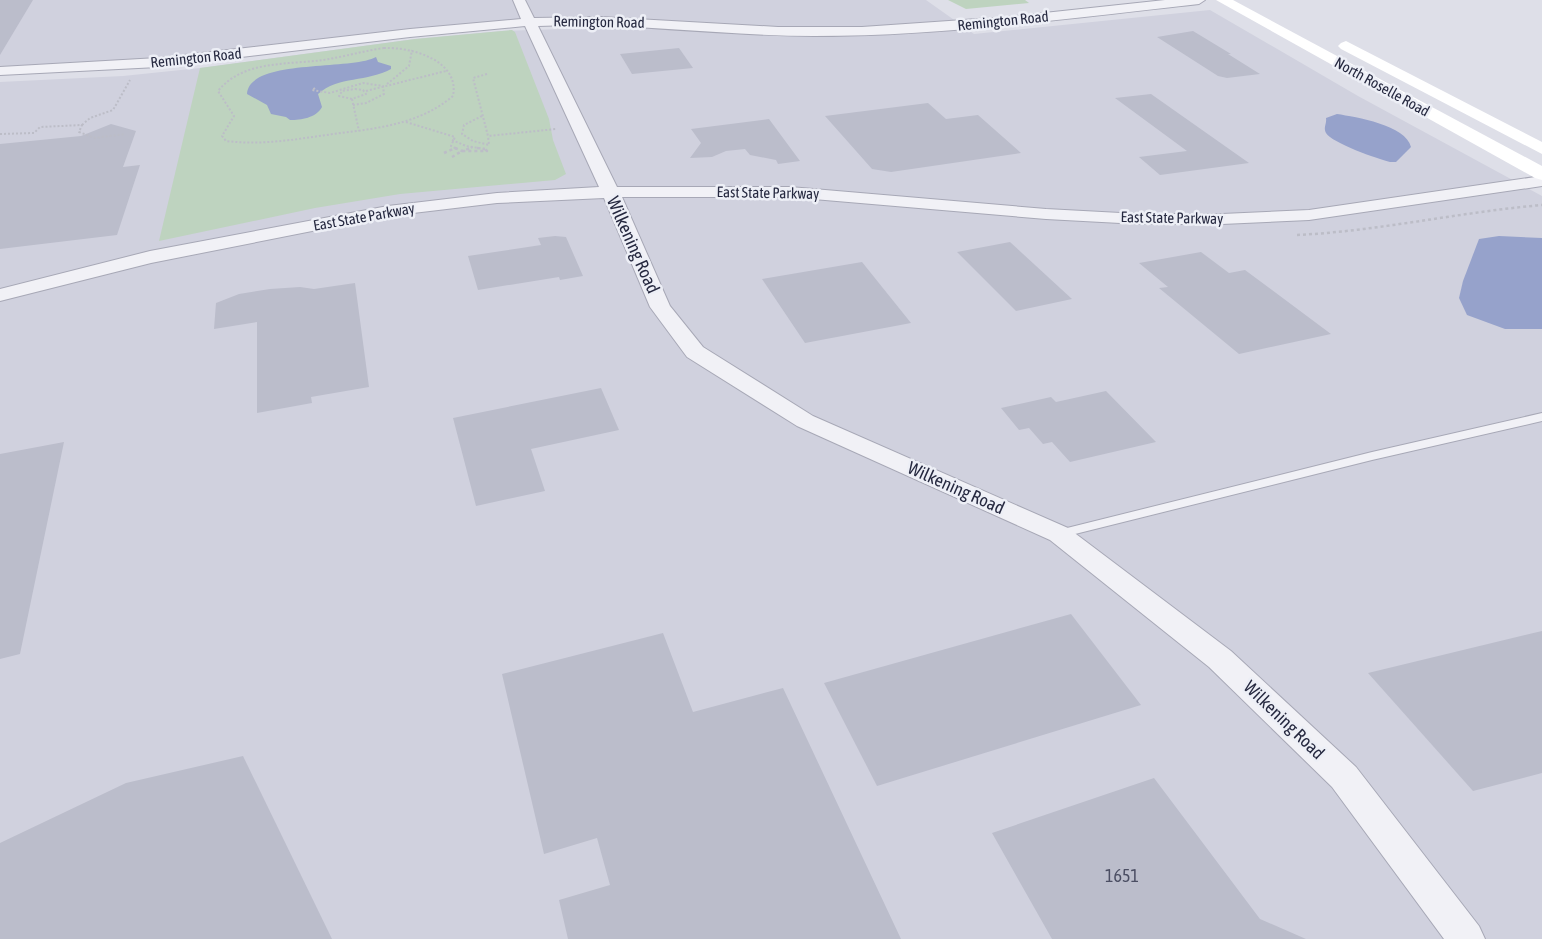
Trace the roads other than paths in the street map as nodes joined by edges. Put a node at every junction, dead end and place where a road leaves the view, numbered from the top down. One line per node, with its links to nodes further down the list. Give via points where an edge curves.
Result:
1 (1199, 0): 3 (street, Remington Road, via 880,31 804,32 629,22)
2 (1223, 0): 7 (main road, North Roselle Road)
3 (525, 11): 5 (street, Remington Road, via 402,32 210,58); 9 (street, Wilkening Road)
4 (1336, 40): 6 (main road, North Roselle Road)
5 (0, 72)
6 (1542, 149)
7 (1542, 174)
8 (1542, 181): 9 (street, East State Parkway, via 1309,214 1222,220 1046,214 790,192)
9 (610, 192): 10 (street, East State Parkway, via 497,198 388,211 150,257); 12 (street, Wilkening Road, via 660,307 694,352 805,421)
10 (0, 295)
11 (1542, 417): 12 (lane)
12 (1059, 534): 13 (street, Wilkening Road, via 1220,659 1337,771)
13 (1466, 939)

